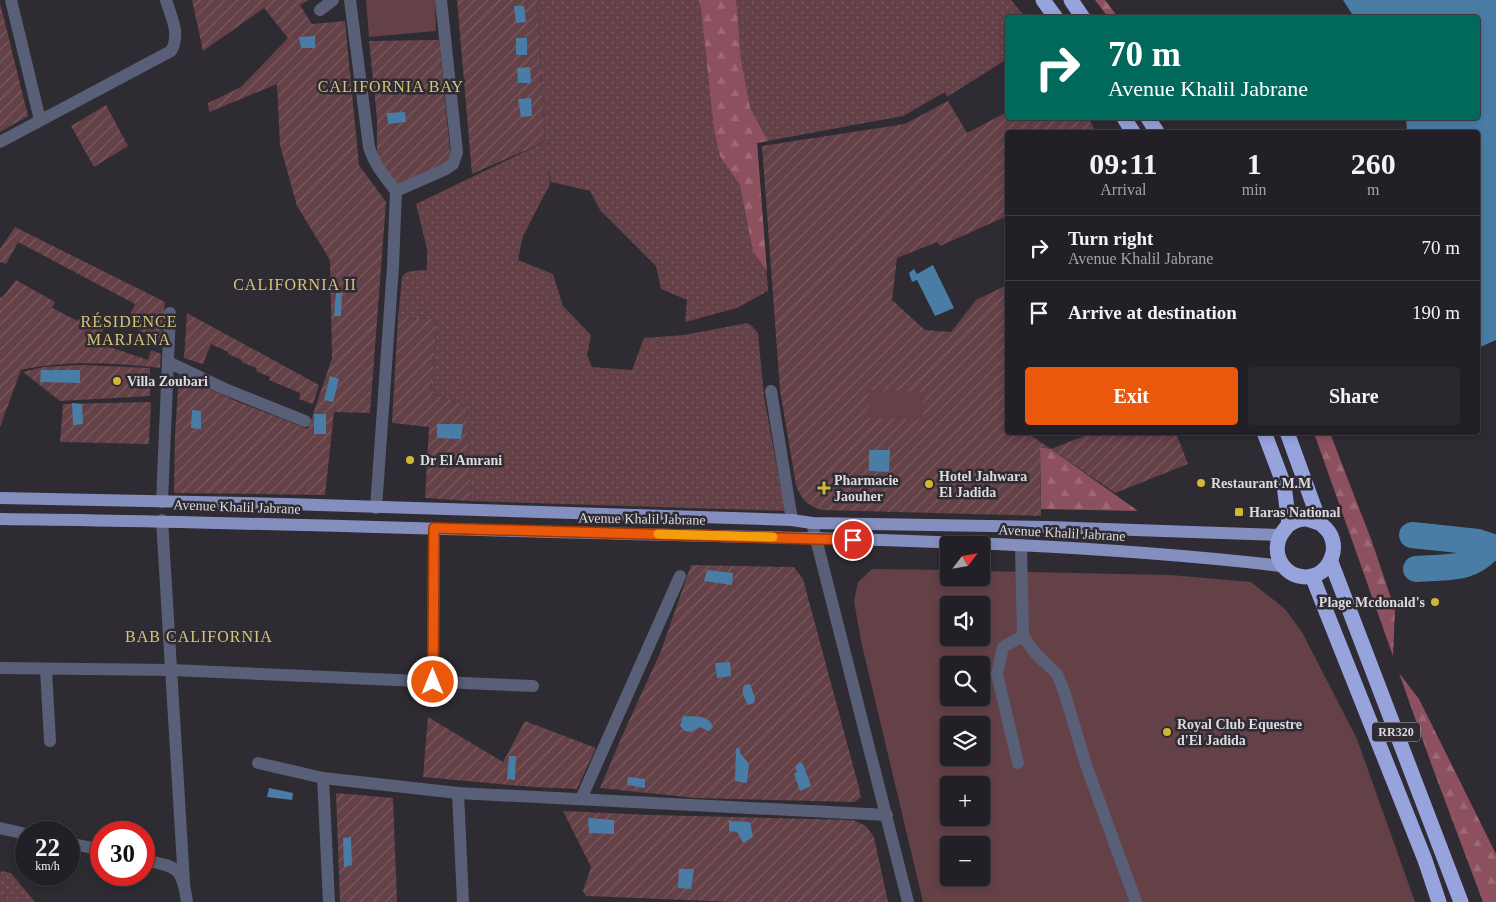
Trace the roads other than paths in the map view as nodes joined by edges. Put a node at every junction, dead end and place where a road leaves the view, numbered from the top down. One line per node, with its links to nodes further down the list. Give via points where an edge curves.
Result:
1 (11, 0): 11 (street)
2 (166, 0): 11 (street, via 176,30 171,51)
3 (333, 0): 8 (street)
4 (350, 0): 13 (street, via 369,147 378,168)
5 (441, 0): 13 (street, via 456,159 446,169)
6 (1043, 0): 9 (highway)
7 (1071, 0): 10 (highway)
8 (320, 10)
9 (1054, 15)
10 (1081, 15)
11 (40, 120): 12 (street)
12 (0, 142)
13 (396, 190): 22 (street)
14 (170, 313): 15 (street)
15 (168, 362): 17 (street, via 224,389); 21 (street)
16 (771, 391): 25 (street, via 780,423)
17 (305, 421)
18 (1265, 435): 28 (highway, via 1284,485)
19 (1288, 435): 27 (highway, RR320)
20 (0, 498): 21 (main road, Avenue Khalil Jabrane)
21 (162, 502): 22 (main road, Avenue Khalil Jabrane)
22 (376, 508): 25 (main road, Avenue Khalil Jabrane)
23 (0, 519): 24 (main road, Avenue Khalil Jabrane)
24 (162, 520): 29 (main road, Avenue Khalil Jabrane); 40 (street)
25 (792, 520): 26 (main road, Avenue Khalil Jabrane)
26 (812, 522): 30 (main road, Avenue Khalil Jabrane); 31 (street)
27 (1320, 523): 28 (highway, via 1304,519); 33 (highway, RR320, via 1330,534 1334,550)
28 (1289, 524): 30 (highway)
29 (434, 528): 31 (main road, Avenue Khalil Jabrane); 41 (street)
30 (1279, 535): 34 (highway, via 1276,551)
31 (815, 538): 32 (main road, Avenue Khalil Jabrane); 49 (street)
32 (1021, 545): 34 (main road, Avenue Khalil Jabrane, via 1208,557); 37 (street)
33 (1331, 562): 36 (highway); 52 (highway, RR320)
34 (1282, 566): 36 (highway, via 1296,576)
35 (680, 576): 48 (street)
36 (1312, 576): 53 (highway, RR320)
37 (1023, 636): 45 (street, via 1003,647 997,674); 60 (street, via 1060,680 1086,765)
38 (0, 668): 39 (street)
39 (46, 669): 40 (street); 43 (street)
40 (171, 670): 41 (street); 55 (street)
41 (433, 682): 42 (street)
42 (533, 686)
43 (50, 741)
44 (258, 763): 46 (street)
45 (1018, 763)
46 (323, 778): 47 (street); 57 (street)
47 (458, 793): 48 (street); 58 (street)
48 (581, 799): 49 (street)
49 (887, 815): 59 (street)
50 (0, 828): 51 (street)
51 (15, 831)
52 (1444, 853): 53 (highway); 62 (highway, RR320)
53 (1424, 860): 61 (highway, RR320)
54 (155, 862): 55 (street, via 174,868)
55 (184, 882): 56 (street)
56 (187, 902)
57 (328, 902)
58 (463, 902)
59 (908, 902)
60 (1136, 902)
61 (1439, 902)
62 (1461, 902)

